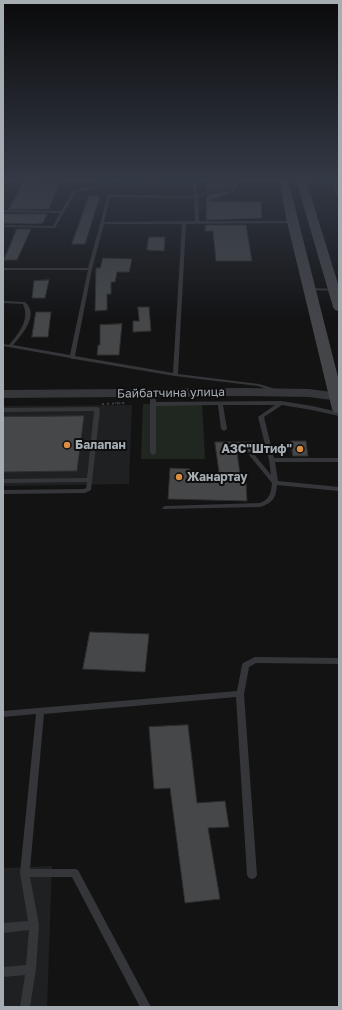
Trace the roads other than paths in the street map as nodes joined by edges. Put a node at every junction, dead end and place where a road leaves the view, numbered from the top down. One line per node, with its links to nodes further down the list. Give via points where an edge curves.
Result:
1 (101, 227): 6 (lane)
2 (184, 227): 14 (lane)
3 (293, 227): 7 (main road)
4 (316, 227): 8 (main road)
5 (3, 269): 6 (lane)
6 (90, 270): 13 (lane)
7 (310, 289): 8 (lane); 18 (main road)
8 (337, 290): 10 (main road)
9 (3, 302): 12 (lane, via 25,303 29,310 21,334)
10 (339, 307)
11 (3, 345): 12 (lane)
12 (10, 346): 13 (lane)
13 (72, 358): 14 (lane)
14 (175, 375): 17 (lane, via 259,385)
15 (3, 394): 16 (street, Байбатчина улица)
16 (153, 398): 17 (street, Байбатчина улица); 19 (lane); 23 (lane)
17 (282, 398): 18 (street, Байбатчина улица, via 309,393); 19 (lane); 21 (lane); 25 (lane, via 261,416)
18 (338, 401)
19 (220, 404): 22 (lane)
20 (3, 410): 27 (lane, via 98,409)
21 (339, 414)
22 (224, 429)
23 (154, 453)
24 (252, 455): 29 (lane)
25 (272, 460): 26 (lane); 29 (lane)
26 (339, 460)
27 (90, 480): 28 (lane); 31 (lane, via 89,489 84,491)
28 (3, 481)
29 (275, 483): 30 (lane); 32 (lane, via 269,502 260,505)
30 (339, 489)
31 (3, 492)
32 (165, 508)
33 (339, 661): 34 (lane, via 255,660 246,665)
34 (240, 694): 35 (lane); 38 (lane)
35 (40, 711): 36 (lane); 37 (lane)
36 (3, 714)
37 (25, 873): 39 (lane); 44 (lane, via 75,873)
38 (252, 875)
39 (34, 925): 40 (lane); 41 (lane)
40 (3, 928)
41 (31, 969): 42 (lane); 43 (lane)
42 (3, 972)
43 (25, 1007)
44 (146, 1007)

